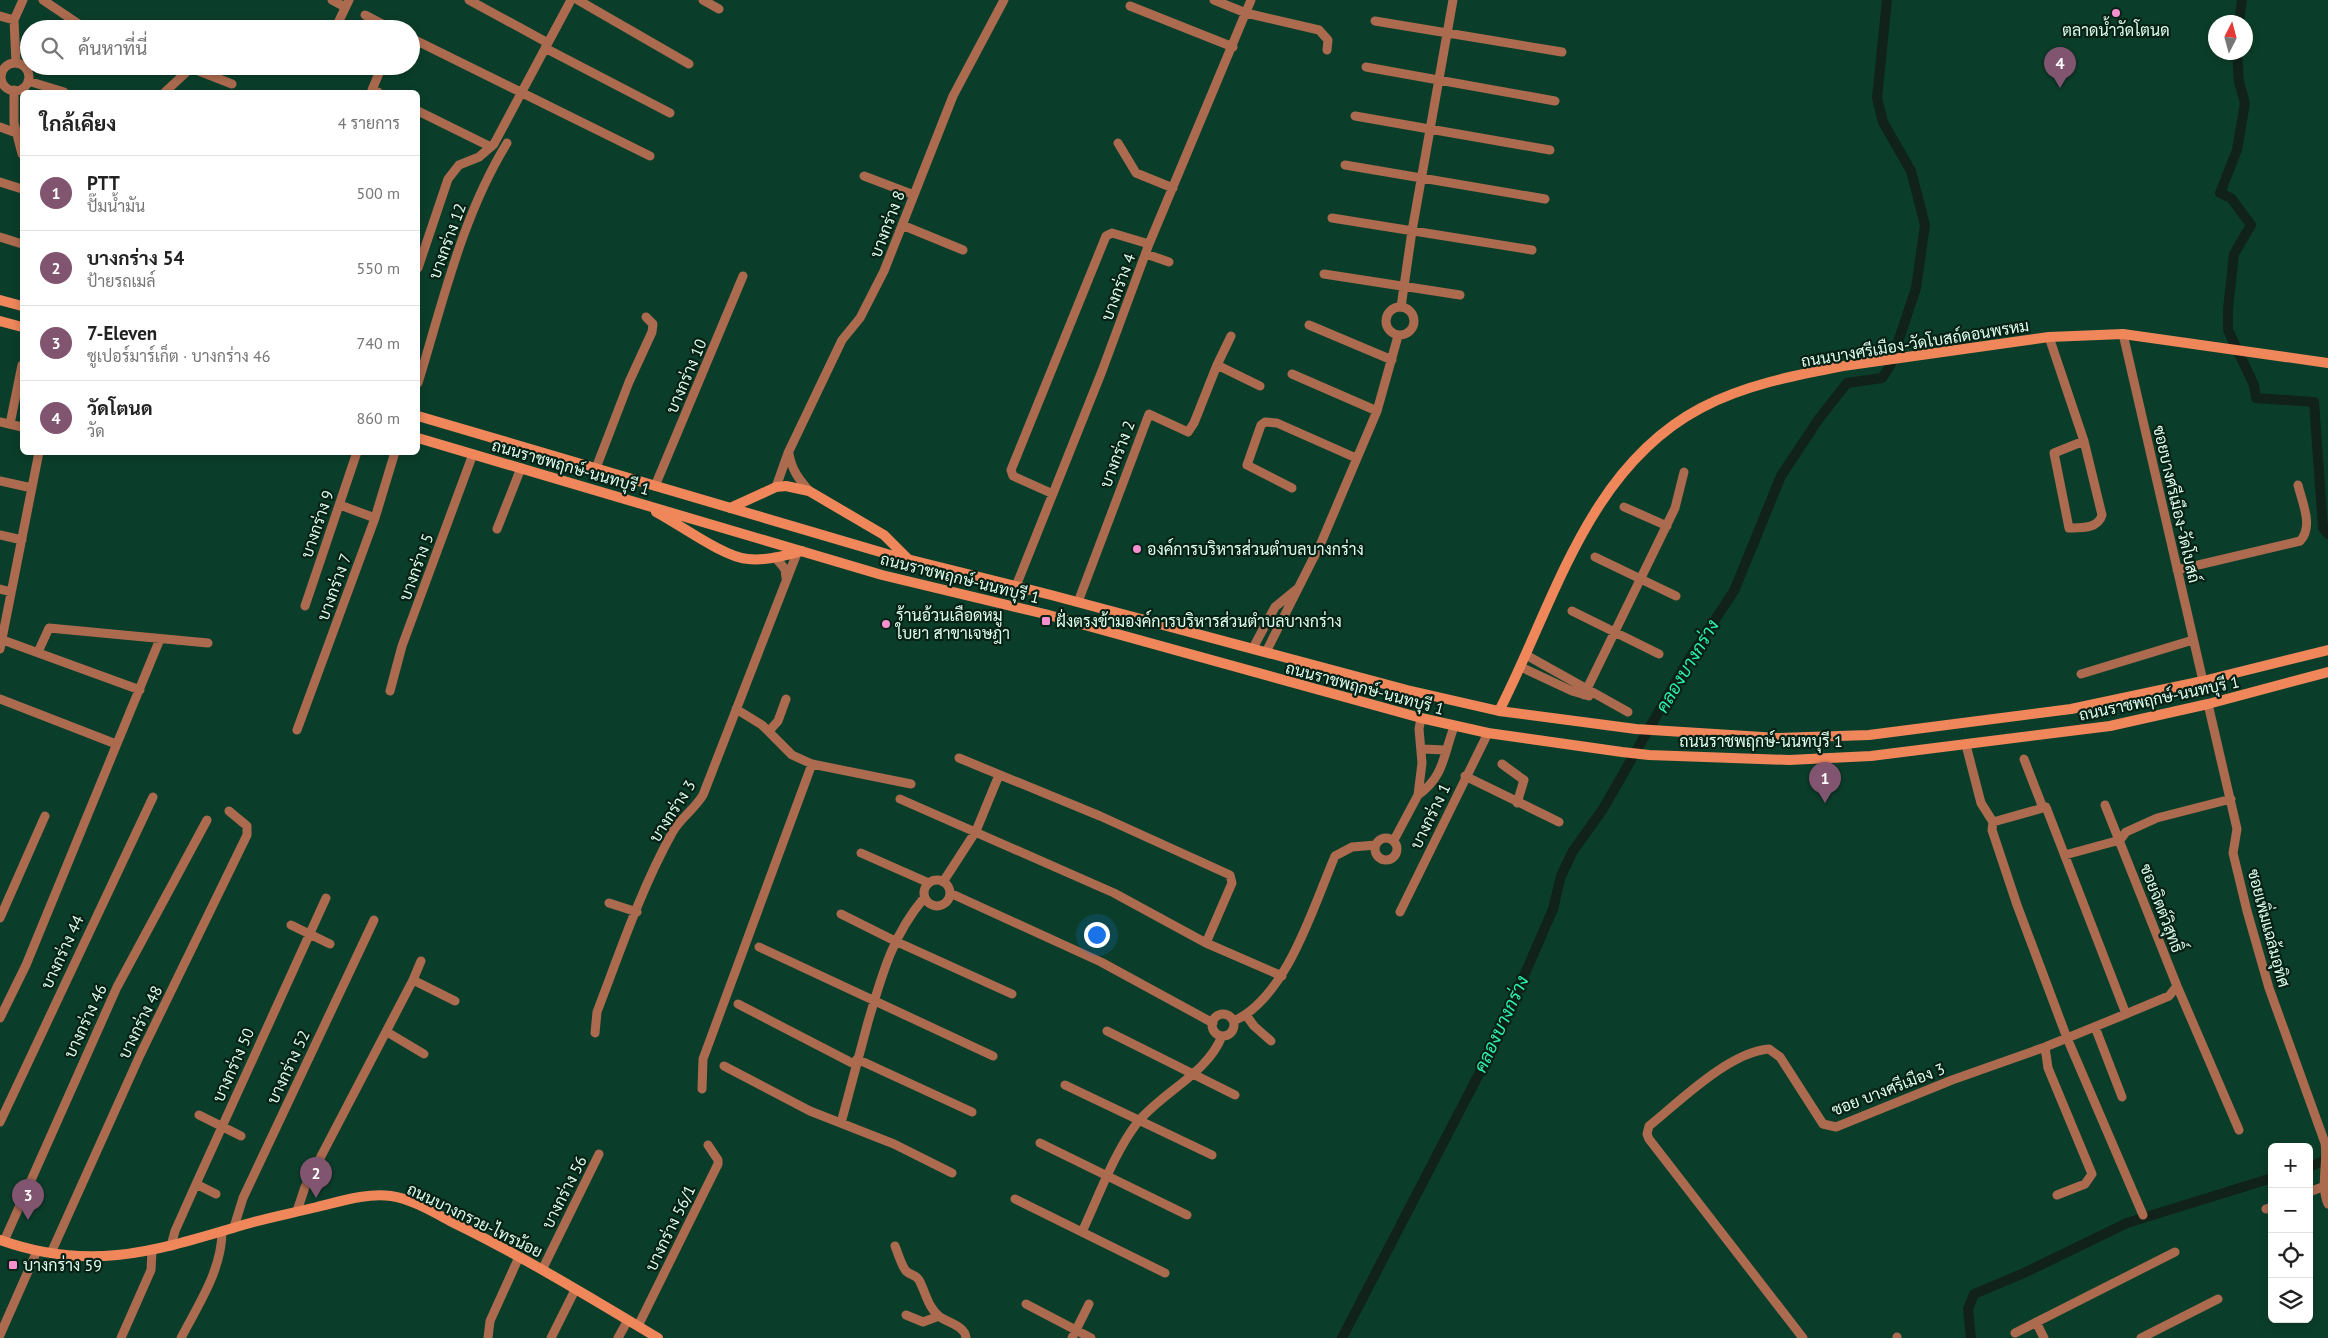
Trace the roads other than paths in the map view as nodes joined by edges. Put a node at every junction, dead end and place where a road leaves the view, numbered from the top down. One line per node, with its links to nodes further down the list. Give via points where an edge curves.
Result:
1 (23, 0): 18 (street)
2 (43, 0): 19 (street)
3 (332, 0): 12 (street)
4 (469, 0): 25 (street)
5 (571, 0): 25 (street)
6 (578, 0): 31 (street)
7 (703, 0): 14 (street)
8 (1004, 0): 64 (street, บางกร่าง 8, via 952,96)
9 (1214, 0): 15 (street)
10 (1251, 0): 15 (street, บางกร่าง 4)
11 (1452, 0): 23 (street)
12 (347, 3): 20 (street)
13 (1130, 6): 26 (street)
14 (719, 9)
15 (1246, 12): 26 (street, บางกร่าง 4); 27 (street, via 1319,30 1328,40)
16 (364, 15): 21 (street)
17 (0, 16): 18 (street)
18 (14, 20): 29 (street)
19 (73, 20)
20 (339, 20)
21 (374, 20)
22 (1375, 21): 23 (street)
23 (1446, 32): 28 (street); 39 (street)
24 (420, 42): 45 (street)
25 (546, 46): 45 (street); 48 (street)
26 (1233, 47): 63 (street, บางกร่าง 4)
27 (1327, 50)
28 (1562, 52)
29 (16, 63): 30 (street); 33 (street)
30 (20, 64)
31 (689, 64)
32 (1366, 67): 39 (street)
33 (1, 72): 41 (street, via 2,82)
34 (28, 75): 38 (street)
35 (183, 75): 43 (street)
36 (211, 75): 40 (street)
37 (378, 75): 44 (street)
38 (28, 81): 41 (street, via 25,86); 42 (street)
39 (1437, 81): 46 (street); 51 (street)
40 (232, 84)
41 (14, 90): 52 (street, via 13,113)
42 (57, 90)
43 (167, 90)
44 (372, 90)
45 (521, 92): 55 (street); 57 (street)
46 (1555, 101)
47 (420, 112): 55 (street)
48 (670, 113)
49 (1355, 116): 51 (street)
50 (0, 127): 52 (street)
51 (1429, 129): 56 (street); 60 (street)
52 (19, 134)
53 (508, 143): 97 (street, บางกร่าง 12, via 481,193 453,264)
54 (1118, 143): 63 (street, via 1136,173)
55 (491, 146): 75 (street, via 479,157 459,165 448,179)
56 (1550, 150)
57 (650, 156)
58 (1345, 165): 60 (street)
59 (864, 176): 64 (street)
60 (1421, 179): 65 (street); 68 (street)
61 (0, 182): 62 (street)
62 (20, 188)
63 (1173, 188): 71 (street, บางกร่าง 4)
64 (914, 195): 67 (street, บางกร่าง 8)
65 (1545, 199)
66 (1332, 218): 68 (street)
67 (902, 225): 72 (street); 106 (street, บางกร่าง 8, via 874,292 860,318 842,340)
68 (1412, 231): 73 (street); 79 (street)
69 (0, 237): 70 (street)
70 (20, 243)
71 (1149, 244): 74 (street, บางกร่าง 4); 122 (street, via 1112,233 1106,236 1011,470 1013,476)
72 (962, 250)
73 (1532, 250)
74 (1146, 254): 76 (street); 122 (street, บางกร่าง 4)
75 (420, 262)
76 (1169, 262)
77 (1324, 274): 79 (street)
78 (743, 276): 117 (street, บางกร่าง 10)
79 (1404, 286): 80 (street); 83 (street)
80 (1460, 295)
81 (0, 300): 82 (main road)
82 (20, 305)
83 (1401, 307): 90 (street, via 1391,311 1386,320 1389,330); 90 (street, via 1409,310 1414,323 1407,334)
84 (646, 317): 113 (street, via 653,324 652,332 625,390)
85 (0, 321): 87 (main road)
86 (1309, 325): 92 (street)
87 (20, 326)
88 (2123, 334): 91 (main road, ถนนบางศรีเมือง-วัดโบสถ์ดอนพรหม); 93 (main road, ถนนบางศรีเมือง-วัดโบสถ์ดอนพรหม); 136 (street, ซอยบางศรีเมือง-วัดโบสถ์)
89 (1231, 336): 94 (street)
90 (1398, 336): 92 (street)
91 (2049, 337): 105 (street); 158 (main road, ถนนบางศรีเมือง-วัดโบสถ์ดอนพรหม, via 1805,374 1723,398 1679,420 1615,480 1541,618)
92 (1392, 360): 99 (street)
93 (2328, 363)
94 (1217, 365): 98 (street); 144 (street, บางกร่าง 2, via 1188,432 1149,414)
95 (1292, 374): 99 (street)
96 (20, 375): 102 (street)
97 (420, 376)
98 (1260, 386)
99 (1377, 411): 111 (street)
100 (420, 417): 113 (main road, ถนนราชพฤกษ์-นนทบุรี 1)
101 (0, 422): 102 (street)
102 (10, 424): 103 (street)
103 (20, 426)
104 (420, 439): 107 (main road, ถนนราชพฤกษ์-นนทบุรี 1)
105 (2084, 441): 105 (street, via 2102,515 2088,527 2069,528 2054,453)
106 (788, 453): 118 (street, บางกร่าง 8); 121 (street, via 791,468)
107 (473, 454): 112 (main road, ถนนราชพฤกษ์-นนทบุรี 1); 164 (street, บางกร่าง 5, via 402,646)
108 (38, 455): 119 (street)
109 (356, 455): 124 (street, บางกร่าง 9)
110 (395, 455): 127 (street, บางกร่าง 7)
111 (1356, 458): 120 (street, via 1277,423 1265,422 1261,425 1247,465); 140 (street, via 1322,544)
112 (521, 468): 123 (main road, ถนนราชพฤกษ์-นนทบุรี 1); 129 (street)
113 (596, 468): 117 (main road, ถนนราชพฤกษ์-นนทบุรี 1)
114 (1684, 472): 128 (street)
115 (0, 481): 119 (street)
116 (2298, 485): 136 (street, via 2307,522 2305,536 2300,541)
117 (655, 486): 126 (main road, ถนนราชพฤกษ์-นนทบุรี 1)
118 (776, 487): 121 (main road); 126 (main road)
119 (32, 488): 131 (street)
120 (1292, 488)
121 (809, 491): 135 (main road, via 884,535)
122 (1053, 494): 139 (street, บางกร่าง 4)
123 (636, 502): 132 (main road, ถนนราชพฤกษ์-นนทบุรี 1); 133 (main road, via 730,554 748,560)
124 (340, 505): 127 (street); 145 (street, บางกร่าง 9)
125 (1624, 507): 128 (street)
126 (730, 508): 135 (main road, ถนนราชพฤกษ์-นนทบุรี 1)
127 (375, 518): 174 (street, บางกร่าง 7)
128 (1667, 526): 138 (street)
129 (497, 529)
130 (0, 535): 131 (street)
131 (22, 540): 142 (street)
132 (800, 552): 133 (main road); 137 (street, บางกร่าง 3); 172 (main road, ถนนราชพฤกษ์-นนทบุรี 1, via 1047,615)
133 (775, 557): 137 (street, via 785,569)
134 (1596, 557): 138 (street)
135 (909, 560): 139 (main road, ถนนราชพฤกษ์-นนทบุรี 1)
136 (2177, 570): 150 (street, ซอยบางศรีเมือง-วัดโบสถ์)
137 (786, 578): 169 (street, บางกร่าง 3)
138 (1640, 578): 143 (street); 147 (street)
139 (1016, 586): 144 (main road, ถนนราชพฤกษ์-นนทบุรี 1)
140 (1300, 587): 152 (street, via 1275,607); 156 (street)
141 (0, 590): 142 (street)
142 (11, 592): 149 (street)
143 (1676, 596)
144 (1078, 602): 152 (main road, ถนนราชพฤกษ์-นนทบุรี 1)
145 (306, 606)
146 (1572, 611): 147 (street)
147 (1615, 632): 157 (street); 165 (street)
148 (160, 638): 151 (street); 155 (street, via 49,628); 163 (street)
149 (1, 639): 153 (street); 155 (street)
150 (2193, 640): 161 (street); 162 (street, ซอยบางศรีเมือง-วัดโบสถ์)
151 (208, 643)
152 (1253, 648): 156 (main road, ถนนราชพฤกษ์-นนทบุรี 1)
153 (0, 649)
154 (2328, 650): 162 (main road, ถนนราชพฤกษ์-นนทบุรี 1)
155 (38, 652): 163 (street)
156 (1266, 652): 170 (main road, ถนนราชพฤกษ์-นนทบุรี 1)
157 (1659, 654)
158 (1526, 655): 159 (main road, ถนนบางศรีเมือง-วัดโบสถ์ดอนพรหม); 165 (street)
159 (1521, 667): 165 (street); 170 (main road, ถนนบางศรีเมือง-วัดโบสถ์ดอนพรหม)
160 (2328, 672): 168 (main road, ถนนราชพฤกษ์-นนทบุรี 1)
161 (2081, 674)
162 (2203, 681): 170 (main road, ถนนราชพฤกษ์-นนทบุรี 1, via 2071,709 1869,735 1778,738 1664,732)
163 (140, 690): 177 (street)
164 (390, 691)
165 (1586, 692): 171 (street)
166 (0, 699): 177 (street)
167 (786, 699): 175 (street, via 778,721)
168 (2208, 704): 178 (main road, ถนนราชพฤกษ์-นนทบุรี 1, via 2078,731); 191 (street, ซอยเพิ่มแฉล้มอุทิศ)
169 (736, 708): 175 (street); 212 (street, บางกร่าง 3, via 703,795 672,832)
170 (1499, 711)
171 (1628, 712)
172 (1421, 718): 173 (main road, ถนนราชพฤกษ์-นนทบุรี 1); 179 (street, via 1419,729)
173 (1454, 727): 176 (main road, ถนนราชพฤกษ์-นนทบุรี 1); 180 (street)
174 (297, 730)
175 (769, 731): 183 (street, via 792,755)
176 (1488, 733): 178 (main road, ถนนราชพฤกษ์-นนทบุรี 1, via 1649,755 1789,760 1872,756); 186 (street, บางกร่าง 1)
177 (116, 744): 233 (street, via 26,966)
178 (1966, 745): 199 (street, via 1981,803)
179 (1423, 749): 180 (street); 188 (street)
180 (1445, 750): 188 (street, via 1437,778 1432,786)
181 (959, 758): 185 (street)
182 (2024, 759): 194 (street)
183 (812, 764): 187 (street); 250 (street, via 705,1052)
184 (1502, 764): 192 (street, via 1524,780)
185 (1000, 776): 200 (street); 220 (street, via 1100,816 1230,875 1232,884)
186 (1465, 776): 192 (street); 213 (street, บางกร่าง 1)
187 (911, 784)
188 (1418, 795): 201 (street)
189 (153, 797): 256 (street, บางกร่าง 44)
190 (900, 799): 200 (street)
191 (2231, 800): 202 (street, via 2157,818 2126,832); 264 (street, ซอยเพิ่มแฉล้มอุทิศ, via 2237,829 2233,853 2247,911 2269,988)
192 (1517, 803): 198 (street)
193 (2105, 805): 202 (street, ซอยจิตต์วิสุทธิ์)
194 (2043, 808): 199 (street); 205 (street, via 2046,807)
195 (229, 811): 288 (street, บางกร่าง 48, via 247,826 248,835 140,1055)
196 (46, 816): 215 (street)
197 (206, 820): 282 (street, บางกร่าง 46, via 117,987)
198 (1559, 822)
199 (1994, 822): 241 (street, via 1992,830 2017,905)
200 (976, 831): 206 (street); 220 (street, via 1114,893)
201 (1394, 840): 203 (street, via 1383,838); 203 (street, via 1397,853 1389,860 1379,858)
202 (2120, 840): 205 (street); 226 (street, ซอยจิตต์วิสุทธิ์)
203 (1376, 845): 224 (street, via 1352,847 1335,856)
204 (861, 853): 207 (street)
205 (2065, 854): 231 (street)
206 (943, 882): 207 (street); 208 (street)
207 (929, 883): 210 (street, via 925,887)
208 (950, 893): 210 (street, via 945,904 939,906 933,906); 235 (street, via 1101,962)
209 (326, 898): 218 (street, บางกร่าง 50)
210 (924, 898): 219 (street)
211 (609, 903): 212 (street)
212 (637, 912): 239 (street, บางกร่าง 3, via 597,1012)
213 (1400, 912)
214 (841, 914): 219 (street)
215 (0, 918)
216 (374, 920): 279 (street, บางกร่าง 52, via 243,1198)
217 (290, 925): 218 (street)
218 (309, 934): 221 (street); 258 (street, บางกร่าง 50)
219 (895, 941): 227 (street); 228 (street)
220 (1206, 942): 224 (street)
221 (330, 944)
222 (759, 947): 228 (street)
223 (421, 960): 225 (street)
224 (1282, 976): 232 (street)
225 (413, 980): 229 (street); 238 (street)
226 (2177, 986): 231 (street, ซอย บางศรีเมือง 3, via 2169,996); 259 (street, ซอยจิตต์วิสุทธิ์)
227 (1012, 994)
228 (874, 1000): 245 (street); 246 (street)
229 (455, 1001)
230 (738, 1004): 246 (street)
231 (2126, 1014): 236 (street, ซอย บางศรีเมือง 3)
232 (1246, 1015): 234 (street); 242 (street)
233 (0, 1018)
234 (1234, 1021): 235 (street, via 1223,1014); 240 (street, via 1233,1030)
235 (1213, 1023): 240 (street, via 1214,1031)
236 (2095, 1027): 241 (street, ซอย บางศรีเมือง 3); 252 (street)
237 (1107, 1031): 248 (street)
238 (386, 1032): 244 (street); 276 (street, via 305,1188)
239 (595, 1033)
240 (1222, 1036): 248 (street, via 1213,1052)
241 (2067, 1038): 243 (street, ซอย บางศรีเมือง 3); 278 (street)
242 (1272, 1041)
243 (2045, 1047): 273 (street, via 2048,1068 2092,1174 2085,1184); 312 (street, ซอย บางศรีเมือง 3, via 1836,1127 1823,1124 1775,1051 1762,1050 1739,1058 1710,1077 1649,1126 1647,1134 1654,1147)
244 (424, 1054)
245 (993, 1056)
246 (856, 1062): 253 (street); 257 (street)
247 (724, 1066): 257 (street, via 810,1111)
248 (1193, 1072): 251 (street); 255 (street)
249 (1065, 1085): 255 (street)
250 (702, 1089)
251 (1235, 1095)
252 (2122, 1097)
253 (972, 1112)
254 (199, 1115): 258 (street)
255 (1139, 1121): 265 (street); 268 (street)
256 (0, 1122)
257 (841, 1123): 267 (street, via 894,1144)
258 (221, 1127): 260 (street); 269 (street, บางกร่าง 50)
259 (2239, 1130)
260 (241, 1136)
261 (1040, 1143): 268 (street)
262 (708, 1145): 300 (street, บางกร่าง 56/1, via 718,1164)
263 (599, 1154): 290 (street, บางกร่าง 56)
264 (2327, 1154): 266 (street, ซอยเพิ่มแฉล้มอุทิศ)
265 (1212, 1156)
266 (2327, 1166): 270 (street, ซอยเพิ่มแฉล้มอุทิศ)
267 (952, 1173)
268 (1108, 1177): 277 (street); 281 (street)
269 (196, 1184): 272 (street); 283 (street, บางกร่าง 50)
270 (2325, 1186): 271 (street); 275 (street, ซอยเพิ่มแฉล้มอุทิศ)
271 (2313, 1190)
272 (216, 1194)
273 (2057, 1195)
274 (1015, 1199): 281 (street)
275 (2328, 1204)
276 (297, 1211): 279 (main road, ถนนบางกรวย-ไทรน้อย); 289 (main road, ถนนบางกรวย-ไทรน้อย, via 360,1196 393,1196 436,1214)
277 (1186, 1215)
278 (2143, 1215)
279 (234, 1228): 280 (main road, ถนนบางกรวย-ไทรน้อย)
280 (222, 1232): 283 (main road, ถนนบางกรวย-ไทรน้อย); 305 (street, via 222,1247 216,1266)
281 (1082, 1232): 291 (street)
282 (2, 1241): 285 (main road, ถนนบางกรวย-ไทรน้อย)
283 (171, 1246): 286 (main road, ถนนบางกรวย-ไทรน้อย)
284 (895, 1246): 297 (street, via 907,1271 919,1280 925,1297)
285 (36, 1251): 288 (main road, ถนนบางกรวย-ไทรน้อย); 303 (street)
286 (152, 1251): 288 (main road, ถนนบางกรวย-ไทรน้อย, via 98,1257); 304 (street, via 151,1270)
287 (2175, 1252): 299 (street)
288 (51, 1253)
289 (519, 1257): 290 (main road, ถนนบางกรวย-ไทรน้อย); 306 (street, via 490,1321)
290 (542, 1270): 292 (main road, ถนนบางกรวย-ไทรน้อย)
291 (1165, 1273)
292 (576, 1290): 298 (main road, ถนนบางกรวย-ไทรน้อย); 307 (street)
293 (2218, 1299): 314 (street)
294 (1026, 1304): 302 (street)
295 (1089, 1304): 302 (street)
296 (906, 1316): 297 (street, via 923,1322)
297 (939, 1316): 310 (street, via 961,1328)
298 (628, 1320): 300 (main road, ถนนบางกรวย-ไทรน้อย); 308 (street)
299 (2036, 1322): 301 (street); 313 (street)
300 (638, 1326): 309 (main road, ถนนบางกรวย-ไทรน้อย)
301 (2015, 1333)
302 (1074, 1334): 311 (street)
303 (0, 1335)
304 (121, 1338)
305 (181, 1338)
306 (488, 1338)
307 (551, 1338)
308 (618, 1338)
309 (658, 1338)
310 (966, 1338)
311 (1091, 1338)
312 (1803, 1338)
313 (2044, 1338)
314 (2142, 1338)

